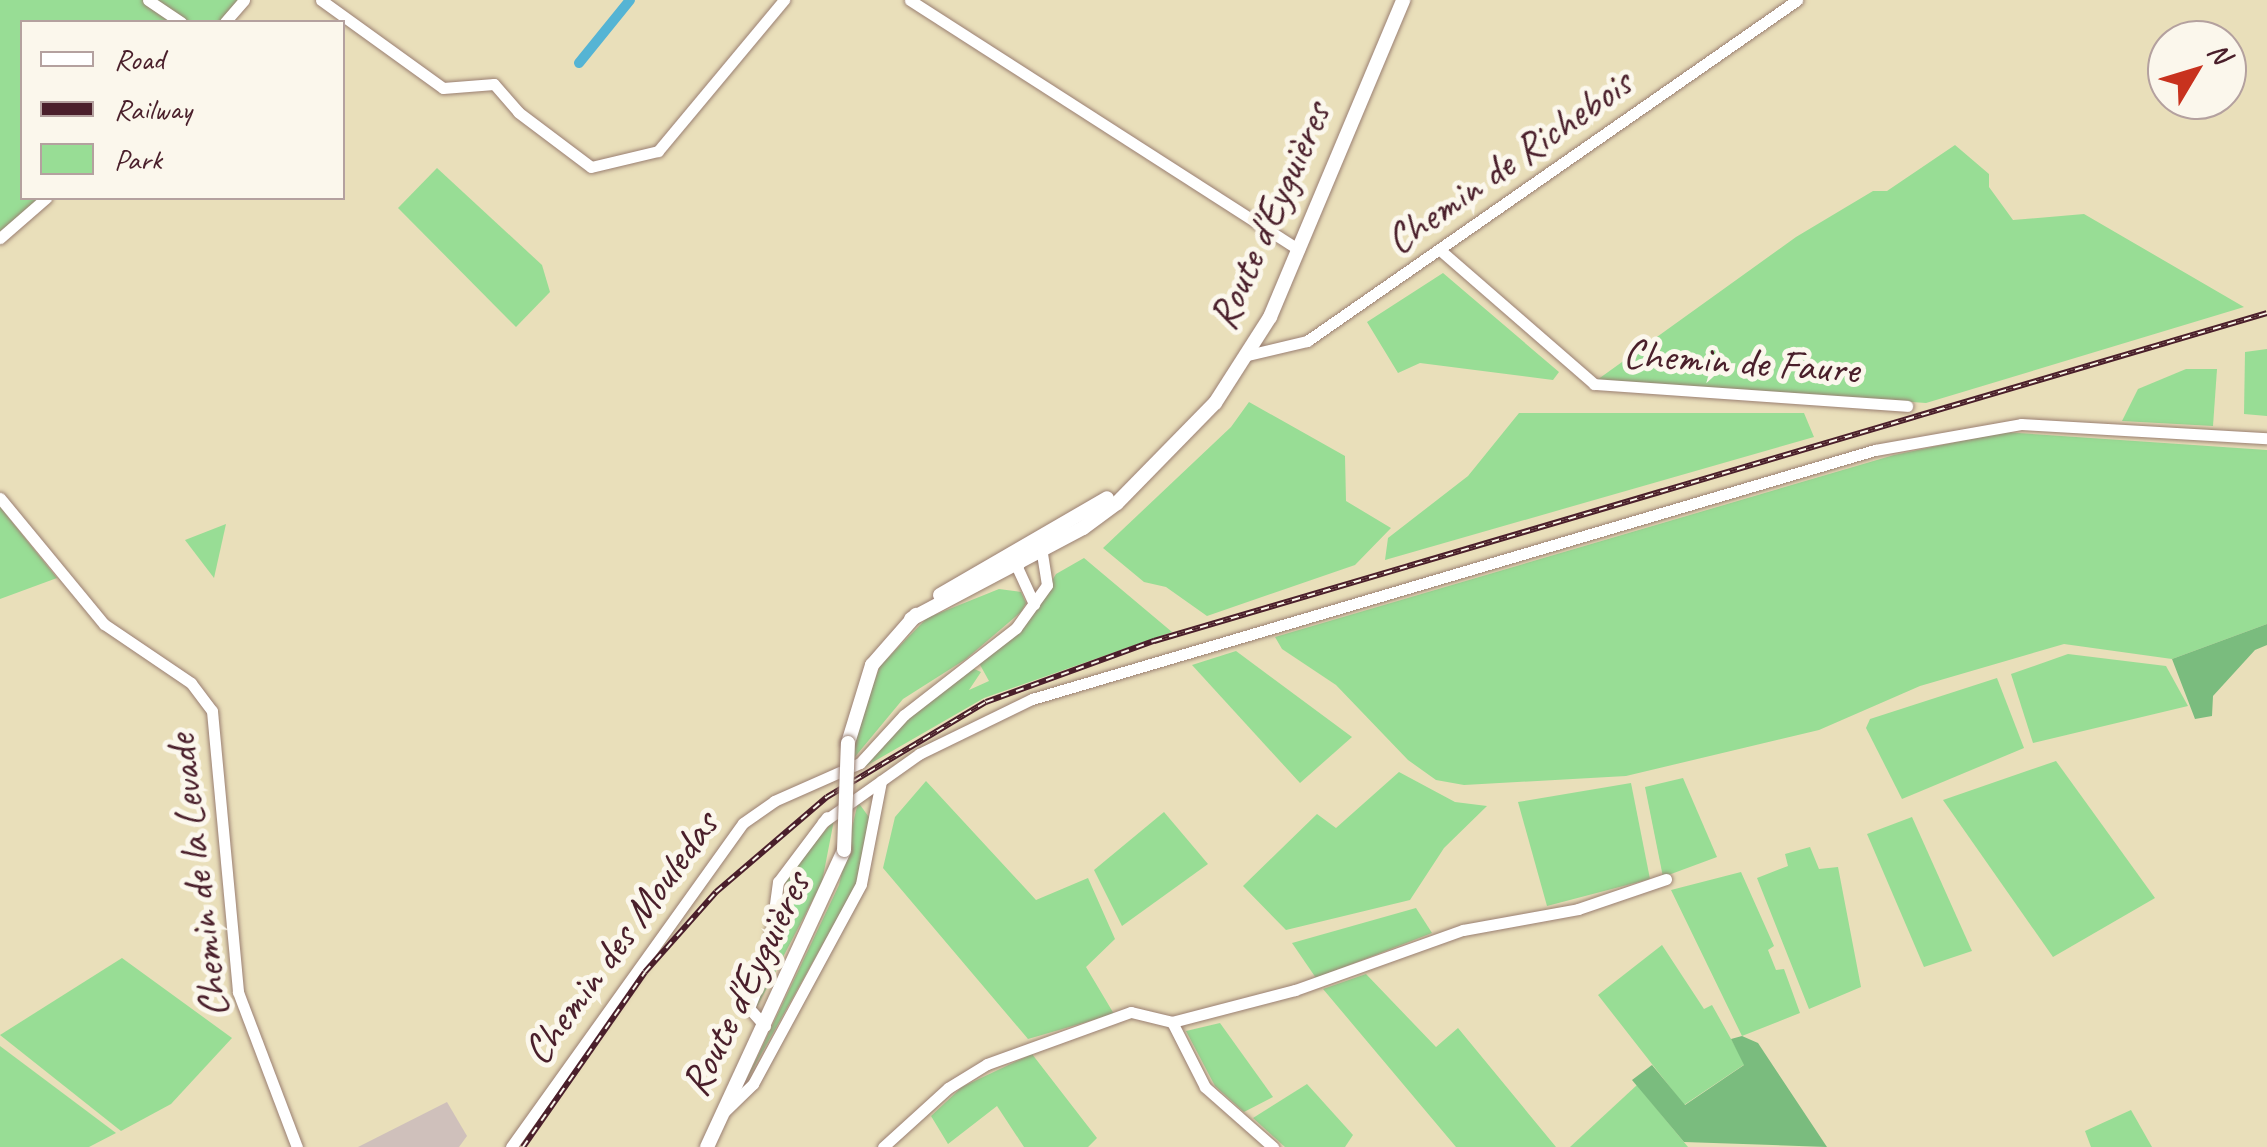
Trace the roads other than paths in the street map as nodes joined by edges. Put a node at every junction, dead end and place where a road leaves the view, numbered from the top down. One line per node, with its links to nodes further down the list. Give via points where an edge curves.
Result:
1 (148, 0): 8 (street)
2 (244, 0): 9 (street)
3 (321, 0): 4 (street, via 443,88 494,84 518,112 591,167 658,151)
4 (784, 0)
5 (910, 0): 12 (street)
6 (1403, 0): 12 (main road, Route d'Eyguières)
7 (1797, 0): 13 (street, Chemin de Richebois)
8 (178, 20)
9 (227, 20)
10 (44, 200): 11 (street)
11 (0, 238)
12 (1299, 250): 14 (main road, Route d'Eyguières)
13 (1440, 250): 14 (street, Chemin de Richebois, via 1307,341); 15 (street, Chemin de Faure, via 1594,384)
14 (1248, 355): 17 (main road, Route d'Eyguières)
15 (1907, 406)
16 (2267, 438): 21 (street, via 2020,424 1894,446 1032,699)
17 (1176, 445): 19 (main road, Route d'Eyguières); 19 (main road, Route d'Eyguières, via 1117,503)
18 (0, 498): 26 (street, Chemin de la Levade, via 104,624 191,683 212,711 238,992)
19 (1024, 559): 20 (street); 20 (street, Chemin des Mouledas, via 1047,582); 24 (main road, Route d'Eyguières, bridge, via 911,618 860,687 848,743 844,850)
20 (1034, 604): 27 (street, Chemin des Mouledas, via 986,652 904,714 860,763 774,801 743,823)
21 (883, 778): 24 (street, via 823,822 778,882 767,962 749,1008); 25 (street, via 862,884 753,1084)
22 (1666, 879): 23 (street, via 1578,909 1463,930 1294,990)
23 (1172, 1022): 29 (street, via 1131,1012 987,1064 948,1088); 30 (street, via 1205,1087)
24 (765, 1026): 25 (main road, Route d'Eyguières)
25 (722, 1114): 28 (main road, Route d'Eyguières)
26 (297, 1147)
27 (511, 1147)
28 (707, 1147)
29 (883, 1147)
30 (1272, 1147)

